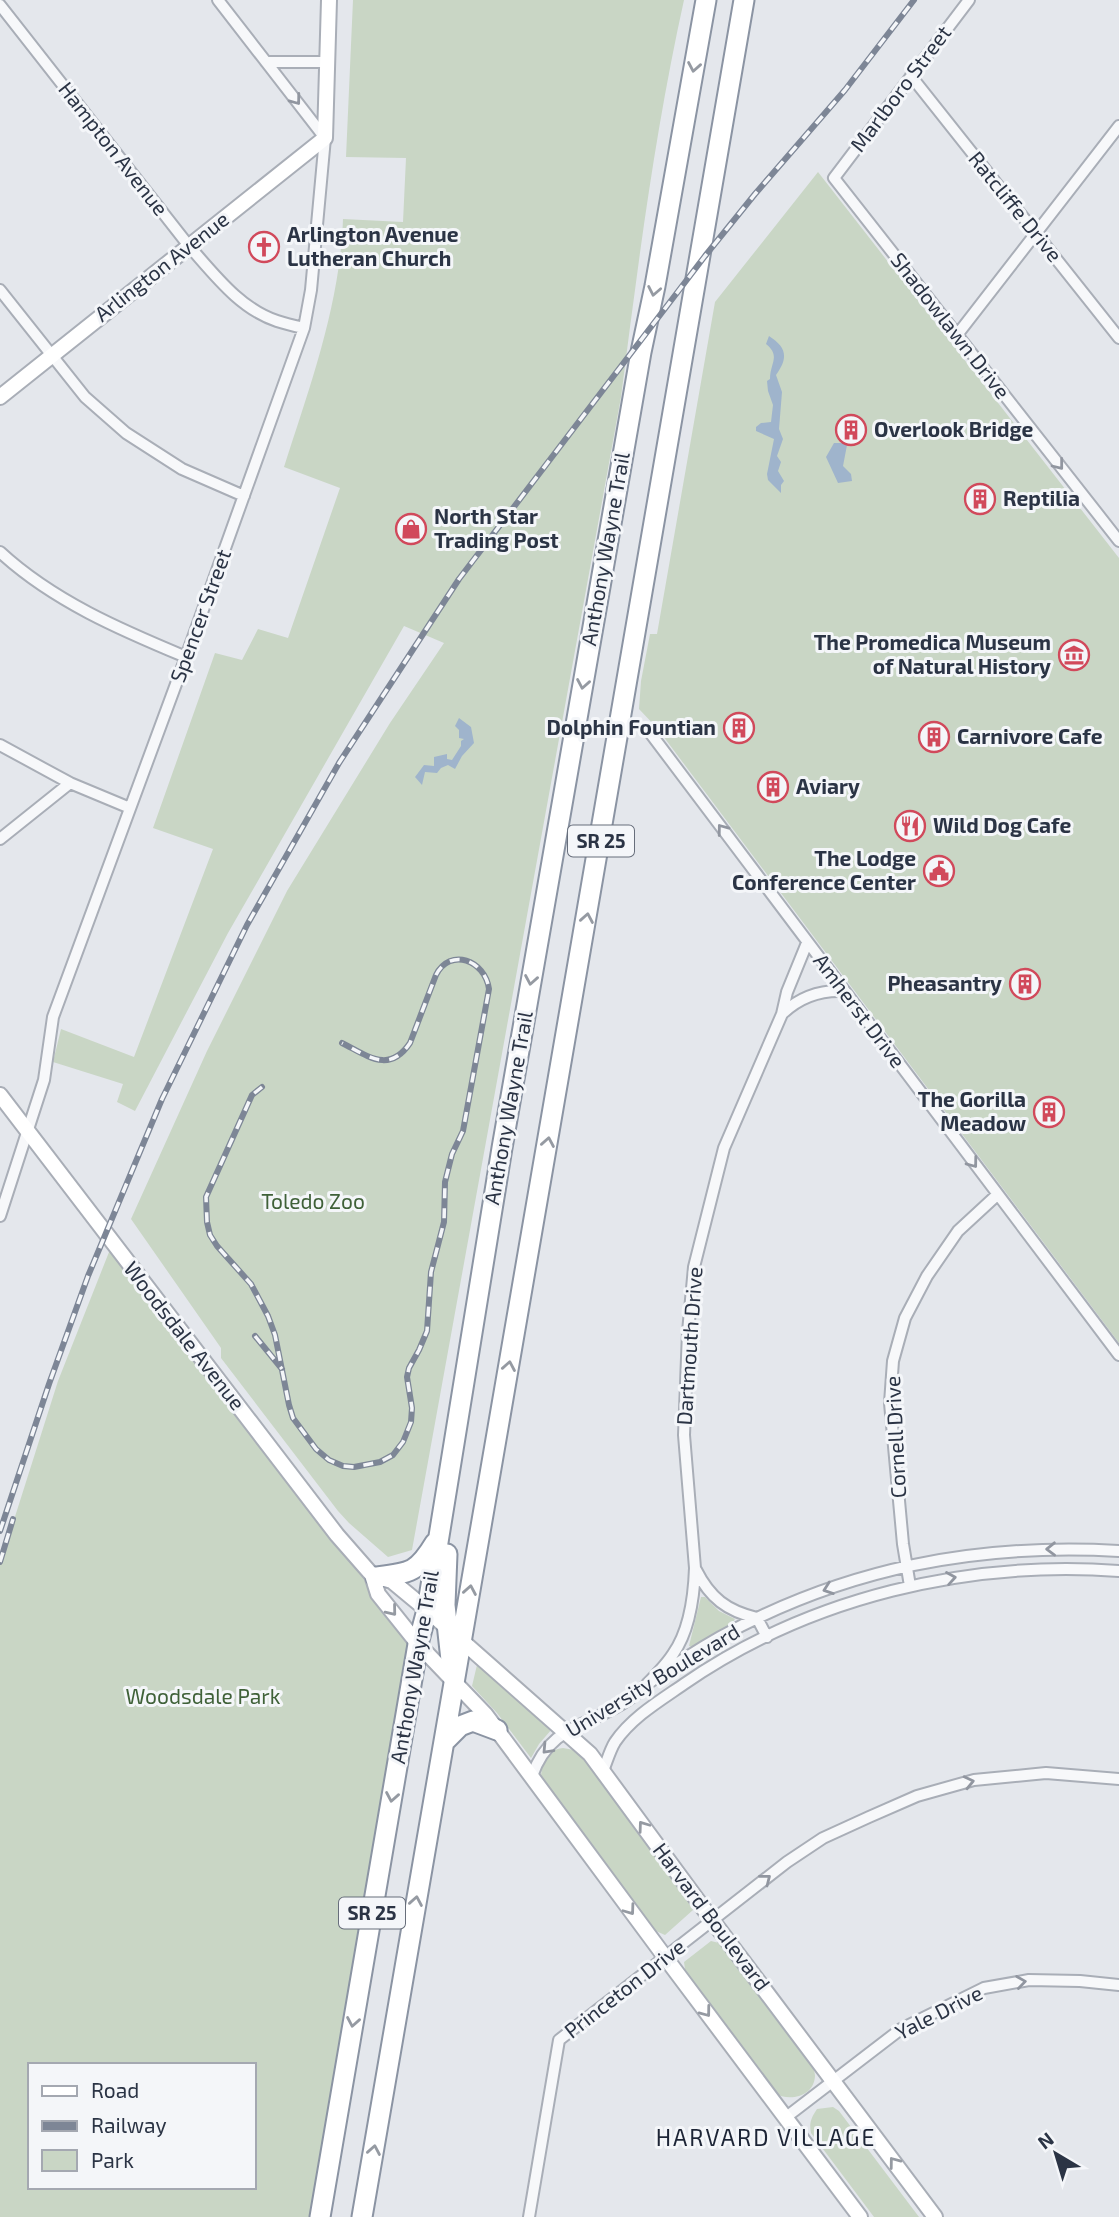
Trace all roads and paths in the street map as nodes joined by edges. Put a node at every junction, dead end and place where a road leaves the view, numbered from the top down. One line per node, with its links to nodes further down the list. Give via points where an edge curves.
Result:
1 (218, 0): 7 (street)
2 (330, 0): 8 (street, Spencer Street)
3 (706, 0): 38 (highway, Anthony Wayne Trail / SR 25, one-way to 38)
4 (744, 0): 48 (highway, Anthony Wayne Trail / SR 25, one-way to 4, via 602,832)
5 (969, 0): 9 (street, Marlboro Street)
6 (0, 5): 14 (street, Hampton Avenue)
7 (267, 62): 8 (street); 11 (street, one-way to 11)
8 (327, 62): 11 (street, Spencer Street)
9 (911, 76): 12 (street, Marlboro Street); 13 (street, Ratcliffe Drive)
10 (1119, 126): 13 (street)
11 (325, 138): 14 (street, Arlington Avenue); 16 (street, Spencer Street)
12 (834, 178): 17 (street, Shadowlawn Drive)
13 (1035, 232): 17 (street); 18 (street, Ratcliffe Drive)
14 (189, 246): 16 (street, Hampton Avenue, via 247,305 275,321); 19 (street, Arlington Avenue)
15 (0, 290): 19 (street)
16 (304, 328): 21 (street, Spencer Street)
17 (957, 335): 22 (street, Shadowlawn Drive, one-way to 22)
18 (1119, 338)
19 (51, 356): 20 (street, Arlington Avenue); 21 (street, via 85,397 126,433 182,469)
20 (0, 397)
21 (244, 496): 24 (street, Spencer Street)
22 (1119, 541)
23 (0, 552): 24 (street, via 62,598 123,631)
24 (186, 657): 28 (street, Spencer Street)
25 (651, 734): 30 (street, Amherst Drive, one-way to 25)
26 (0, 745): 27 (street)
27 (70, 783): 28 (street); 29 (street)
28 (130, 808): 34 (street, Spencer Street, via 53,1017 44,1080)
29 (0, 839)
30 (807, 943): 31 (street, Amherst Drive); 32 (street, Dartmouth Drive)
31 (843, 991): 32 (street, via 828,990 803,998); 35 (street, Amherst Drive, one-way to 35)
32 (782, 1014): 42 (street, Dartmouth Drive, via 724,1148 694,1267 684,1435)
33 (0, 1095): 34 (street, Woodsdale Avenue)
34 (29, 1132): 36 (street, Spencer Street); 44 (street, Woodsdale Avenue, via 337,1535)
35 (997, 1195): 37 (street, Amherst Drive); 41 (street, Cornell Drive, via 958,1231 927,1276 905,1318 893,1361 890,1403)
36 (0, 1216)
37 (1119, 1355)
38 (457, 1421): 39 (highway, Anthony Wayne Trail / SR 25); 48 (highway, via 460,1478 446,1561 445,1605)
39 (439, 1536): 44 (highway, via 417,1567); 46 (highway, Anthony Wayne Trail / SR 25)
40 (1119, 1550): 41 (street, University Boulevard, one-way to 41, via 1049,1548)
41 (907, 1566): 45 (street, Cornell Drive); 47 (street, University Boulevard, one-way to 47, via 815,1593)
42 (695, 1568): 47 (street, via 723,1605); 52 (street, Dartmouth Drive, via 692,1604 682,1636 674,1653)
43 (1119, 1571): 45 (street, University Boulevard, one-way to 43, via 1018,1570)
44 (374, 1576): 46 (street, Woodsdale Avenue, via 391,1581); 50 (street, Woodsdale Avenue, one-way to 50, via 378,1594)
45 (910, 1586): 49 (street, University Boulevard, via 825,1612)
46 (427, 1610): 48 (street, Woodsdale Avenue); 50 (highway, Anthony Wayne Trail / SR 25)
47 (757, 1618): 49 (street); 52 (street, University Boulevard)
48 (454, 1635): 51 (highway, Anthony Wayne Trail / SR 25); 55 (street, Harvard Boulevard)
49 (767, 1637): 53 (street, University Boulevard, via 703,1671)
50 (418, 1644): 51 (street, Woodsdale Avenue); 65 (highway, Anthony Wayne Trail / SR 25, one-way to 65)
51 (454, 1682): 54 (street); 56 (highway, Anthony Wayne Trail / SR 25)
52 (644, 1687): 53 (street); 55 (street, University Boulevard, via 604,1714)
53 (652, 1707): 57 (street, University Boulevard, via 615,1742)
54 (497, 1730): 56 (highway, via 473,1721 460,1726); 58 (street)
55 (566, 1731): 57 (street, Harvard Boulevard); 58 (street, University Boulevard, one-way to 58, via 538,1759)
56 (444, 1742): 66 (highway, Anthony Wayne Trail / SR 25, one-way to 56)
57 (603, 1771): 60 (street, Harvard Boulevard, one-way to 57)
58 (532, 1776): 61 (street, one-way to 61)
59 (1119, 1779): 60 (street, Princeton Drive, one-way to 59, via 823,1838 917,1796 974,1780 1046,1773)
60 (712, 1920): 61 (street, Princeton Drive); 63 (street, Harvard Boulevard)
61 (664, 1957): 64 (street, one-way to 64); 67 (street, Princeton Drive, via 559,2040)
62 (1119, 1985): 63 (street, Yale Drive, one-way to 62, via 901,2029 984,1988 1030,1980)
63 (834, 2081): 64 (street, Yale Drive); 69 (street, Harvard Boulevard, one-way to 63)
64 (785, 2118): 68 (street)
65 (320, 2217)
66 (362, 2217)
67 (529, 2217)
68 (860, 2217)
69 (935, 2217)

